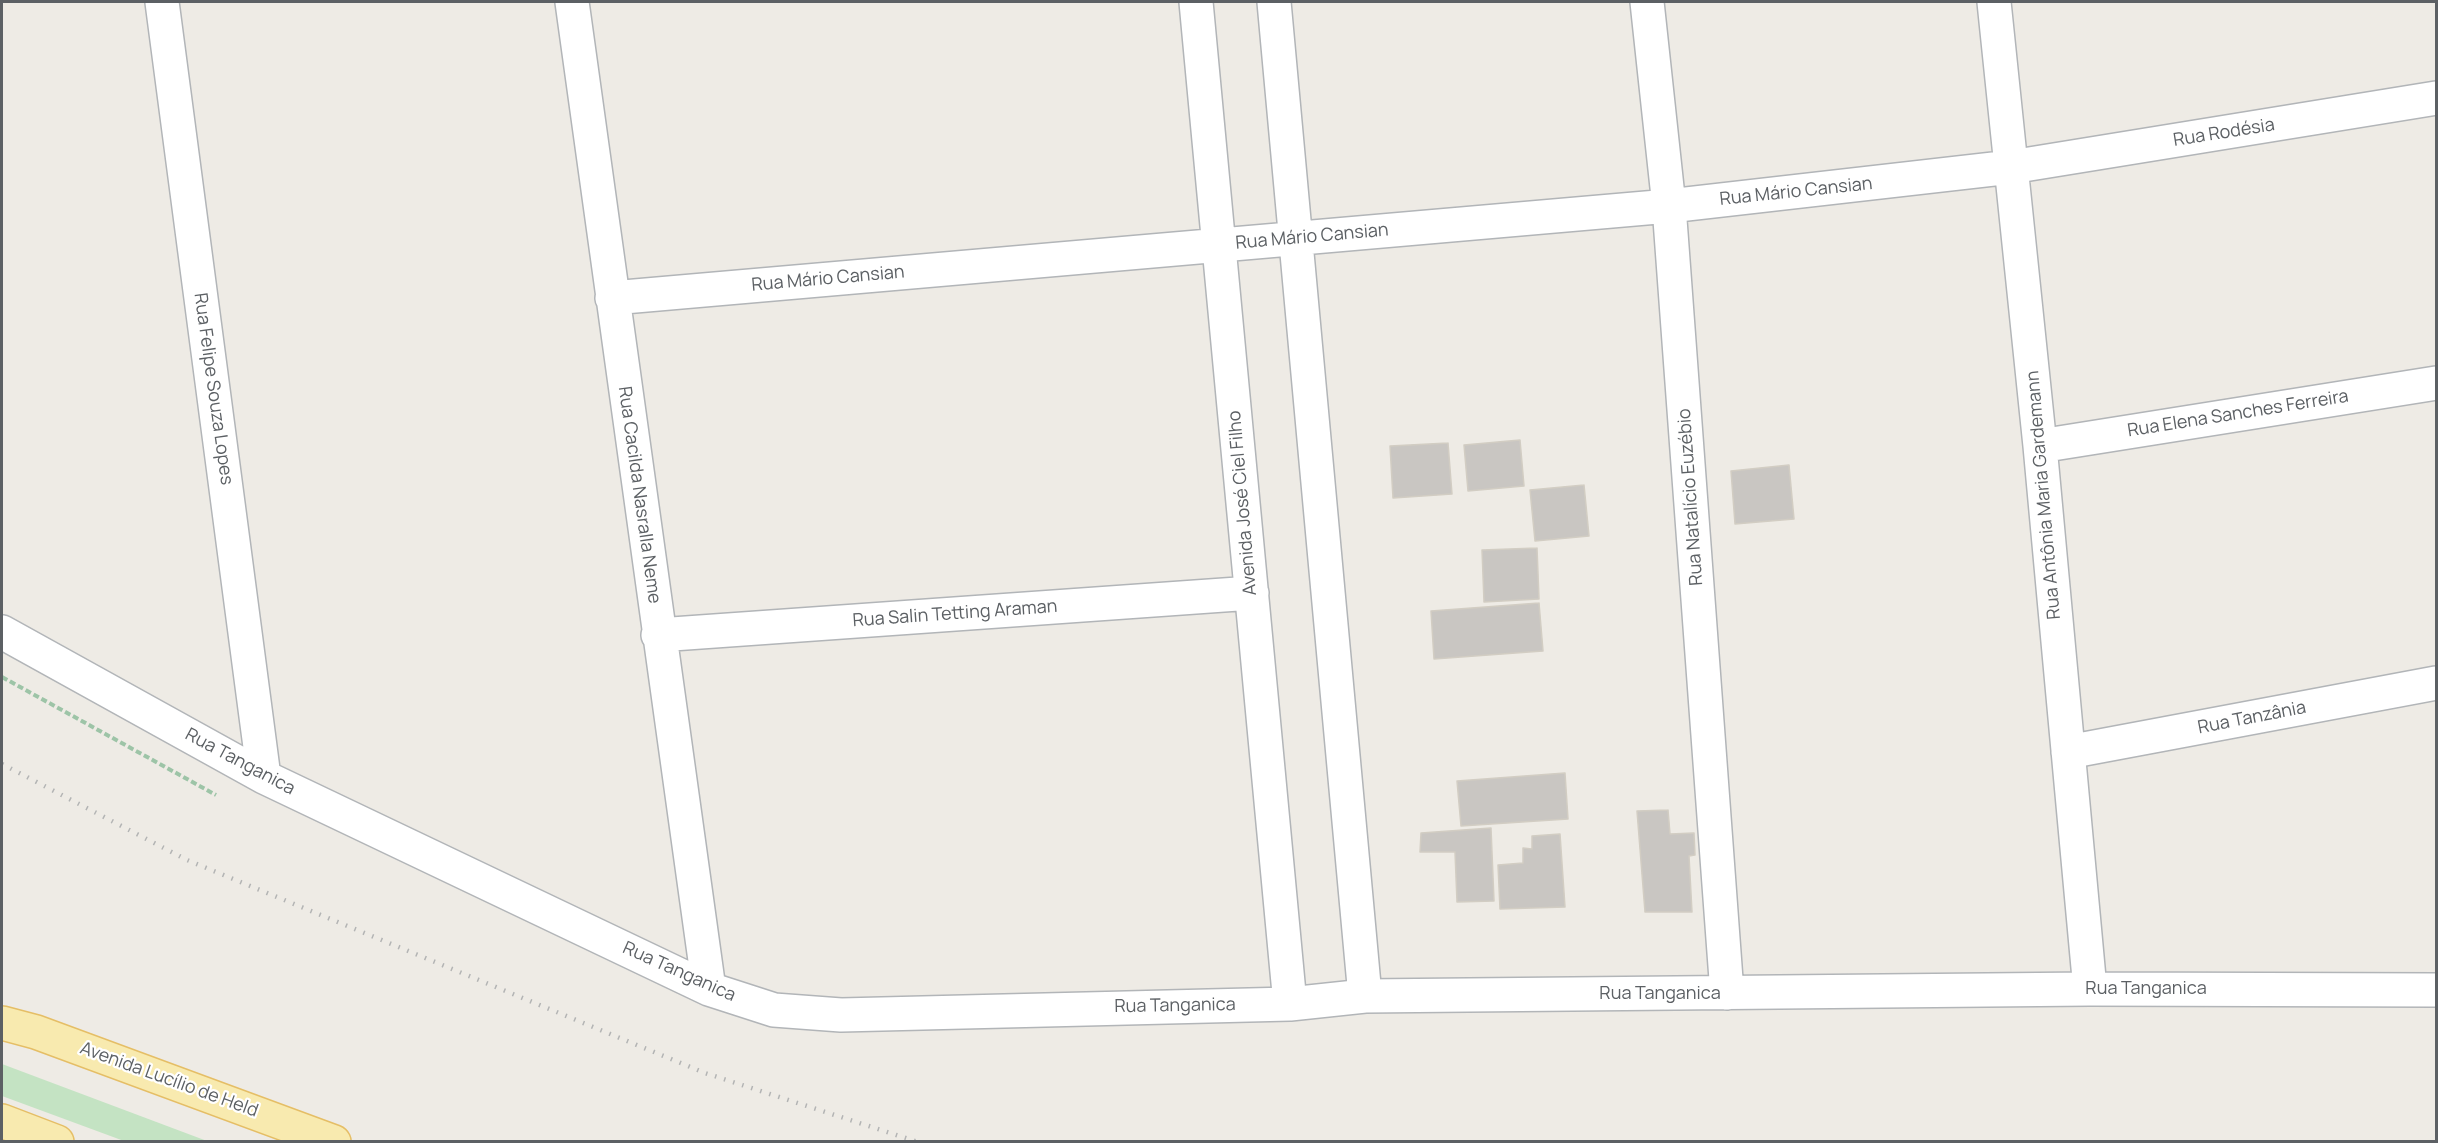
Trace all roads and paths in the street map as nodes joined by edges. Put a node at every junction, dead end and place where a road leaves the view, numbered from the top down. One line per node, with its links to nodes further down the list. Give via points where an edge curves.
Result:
1 (162, 2): 20 (street, Rua Felipe Souza Lopes)
2 (572, 2): 12 (street, Rua Cacilda Nasralla Neme)
3 (1196, 2): 11 (street, Avenida José Ciel Filho)
4 (1274, 2): 10 (street)
5 (1647, 2): 9 (street, Rua Natalício Euzébio)
6 (1994, 2): 8 (street, Rua Antônia Maria Gardemann)
7 (2436, 98): 8 (street, Rua Rodésia)
8 (2011, 168): 9 (street, Rua Mário Cansian); 14 (street, Rua Antônia Maria Gardemann)
9 (1669, 206): 10 (street, Rua Mário Cansian); 24 (street, Rua Natalício Euzébio)
10 (1297, 238): 11 (street, Rua Mário Cansian); 25 (street)
11 (1219, 245): 12 (street, Rua Mário Cansian); 15 (street, Avenida José Ciel Filho)
12 (612, 298): 17 (street, Rua Cacilda Nasralla Neme)
13 (2436, 382): 14 (street, Rua Elena Sanches Ferreira)
14 (2040, 446): 19 (street, Rua Antônia Maria Gardemann)
15 (1252, 594): 17 (street, Rua Salin Tetting Araman); 26 (street, Avenida José Ciel Filho)
16 (2, 632): 20 (street, Rua Tanganica)
17 (658, 635): 21 (street, Rua Cacilda Nasralla Neme)
18 (2436, 683): 19 (street, Rua Tanzânia)
19 (2068, 752): 22 (street, Rua Antônia Maria Gardemann)
20 (264, 777): 21 (street, Rua Tanganica)
21 (709, 989): 26 (street, Rua Tanganica, via 774,1010 841,1015)
22 (2090, 989): 23 (street, Rua Tanganica); 24 (street, Rua Tanganica)
23 (2436, 990)
24 (1727, 993): 25 (street, Rua Tanganica)
25 (1365, 996): 26 (street, Rua Tanganica)
26 (1290, 1004)
27 (2, 1023): 30 (main road, Avenida Lucílio de Held)
28 (2, 1121): 29 (main road)
29 (57, 1142)
30 (334, 1142)

